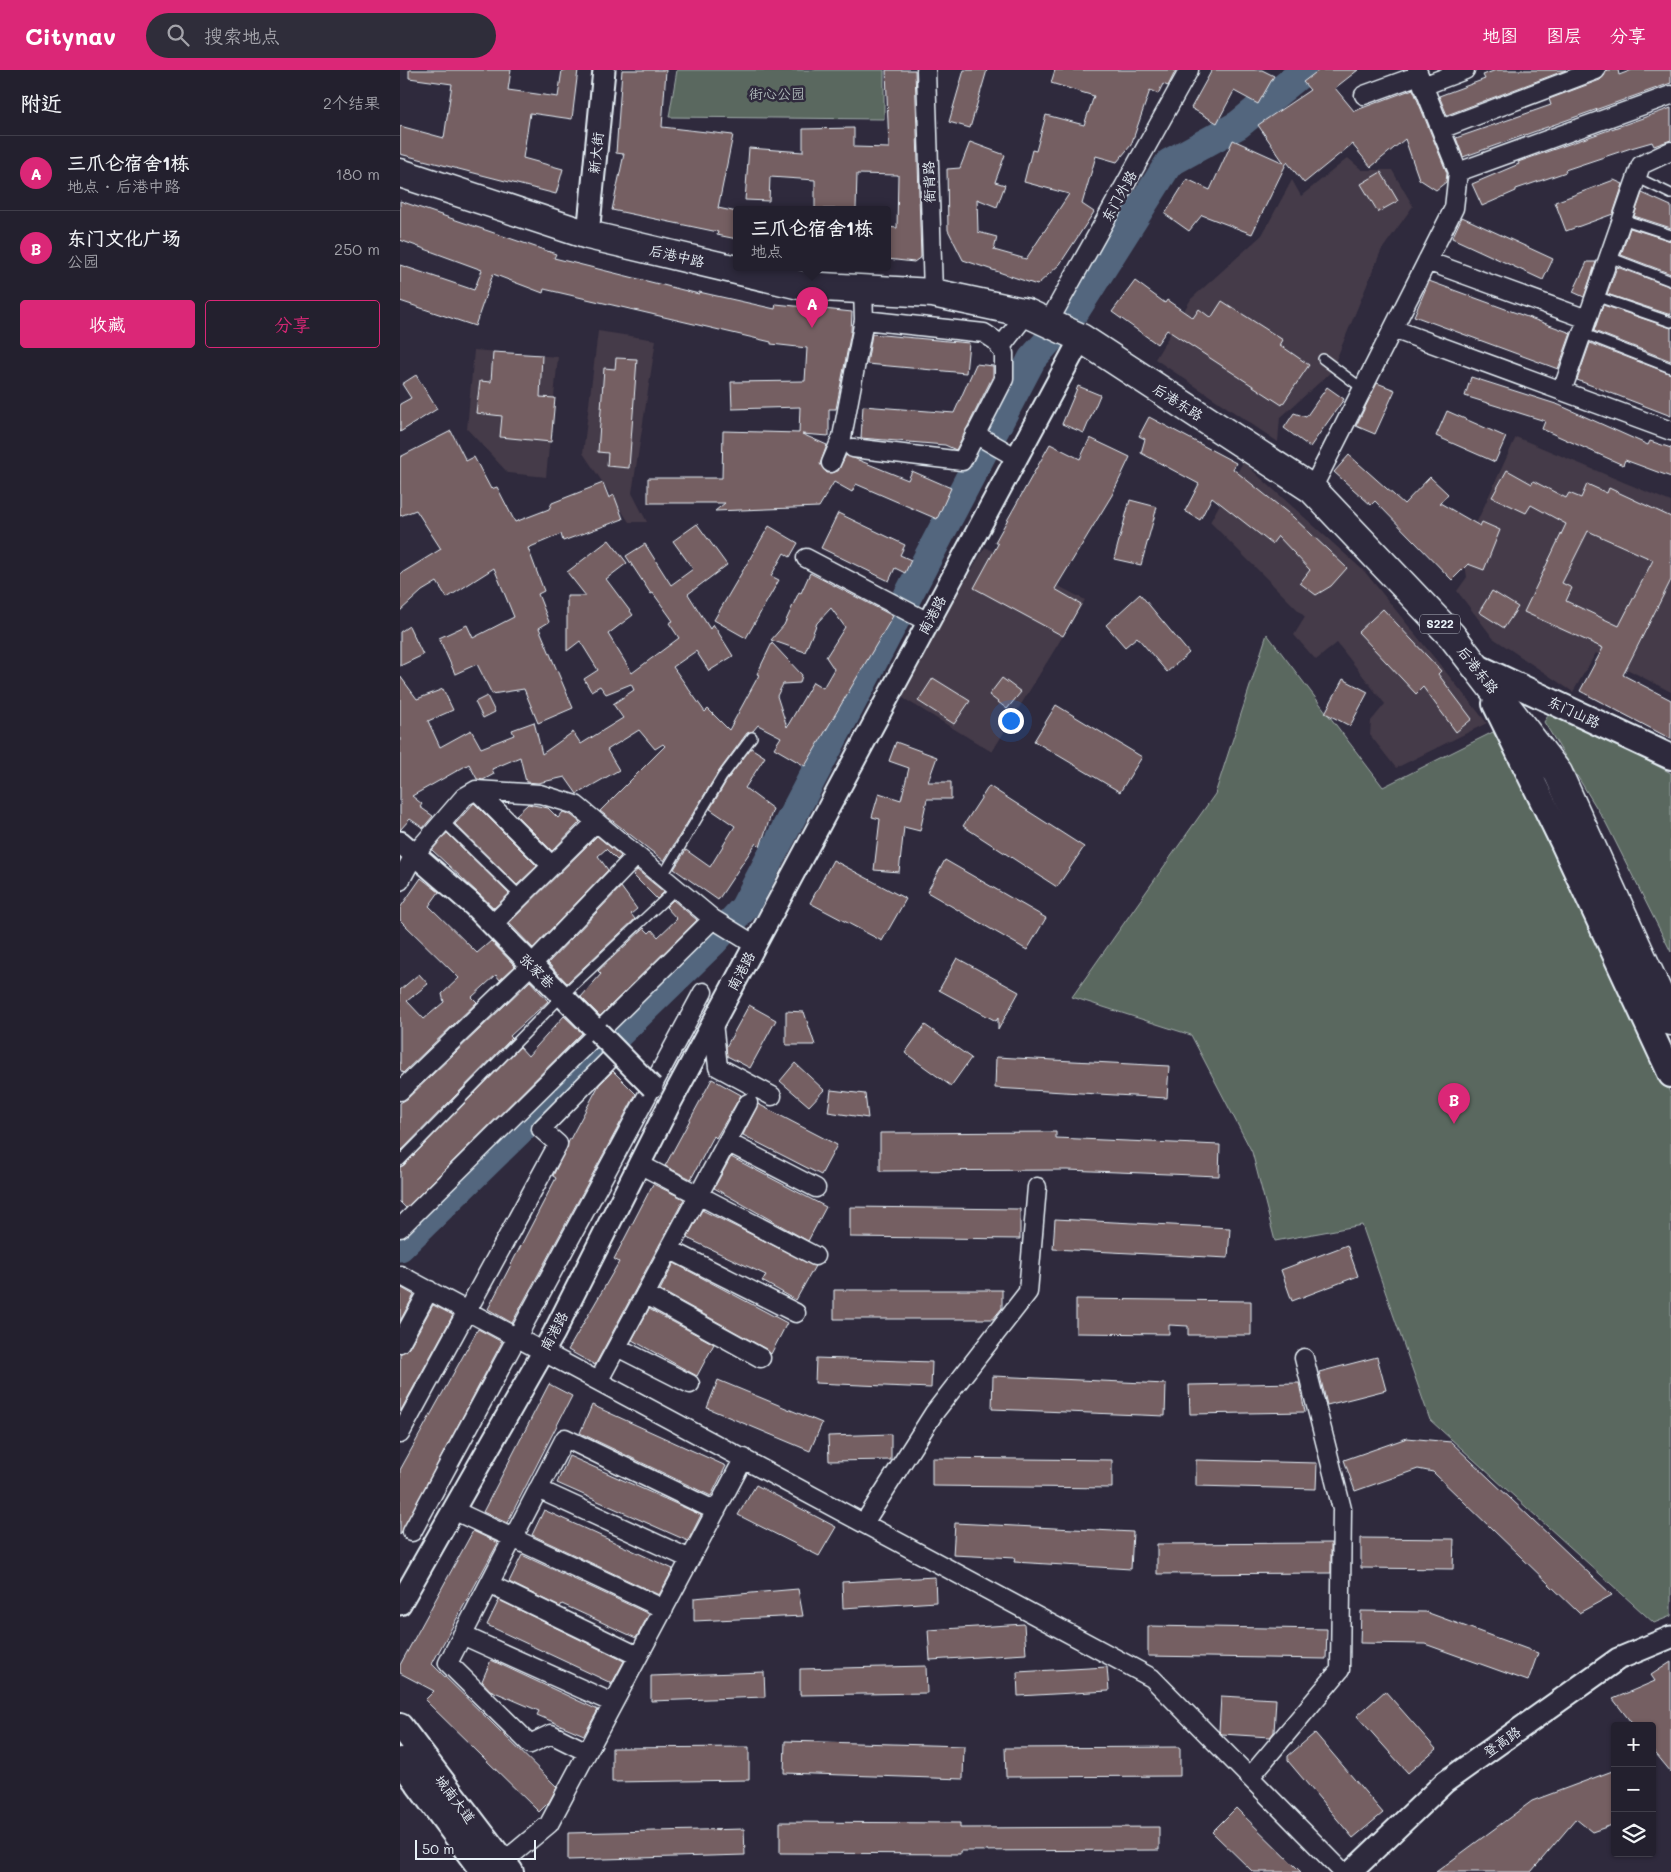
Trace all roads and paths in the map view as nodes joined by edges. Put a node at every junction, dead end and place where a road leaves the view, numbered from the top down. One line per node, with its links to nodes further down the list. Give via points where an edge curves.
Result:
1 (604, 70): 16 (street, 新大街)
2 (926, 70): 24 (street, 衙背路)
3 (1189, 70): 27 (street, 东门外路)
4 (1464, 70): 6 (street)
5 (1596, 70): 9 (street)
6 (1420, 77): 7 (street); 9 (street)
7 (1364, 95)
8 (1671, 95): 11 (street)
9 (1441, 129): 11 (street)
10 (1671, 151): 13 (street, via 1641,165)
11 (1458, 172): 19 (street, via 1454,208)
12 (400, 173): 16 (main road, 后港中路 / S222)
13 (1636, 177): 14 (lane); 15 (street)
14 (1671, 194)
15 (1622, 219): 17 (lane); 18 (street)
16 (588, 235): 20 (main road, 后港中路 / S222)
17 (1671, 235)
18 (1608, 257): 22 (lane); 25 (street)
19 (1427, 261): 29 (street); 30 (street)
20 (733, 269)
21 (740, 271): 23 (main road, 后港中路 / S222, via 804,286)
22 (1671, 281)
23 (863, 289): 24 (main road, 后港中路 / S222); 26 (street)
24 (933, 293): 27 (main road, 后港中路 / S222)
25 (1595, 296): 28 (lane); 29 (street)
26 (864, 320): 32 (street, via 984,333); 41 (street, via 842,437)
27 (1041, 320): 31 (main road, S222); 32 (street, 东门外路)
28 (1671, 322)
29 (1585, 326): 34 (lane); 36 (street)
30 (1393, 329): 35 (street); 36 (street)
31 (1080, 338): 40 (street, 南港路); 42 (main road, 后港东路 / S222)
32 (1000, 348): 38 (street, via 1005,362 1004,378)
33 (1323, 359): 35 (lane)
34 (1671, 368)
35 (1363, 389): 42 (street)
36 (1562, 391): 37 (street)
37 (1671, 431)
38 (975, 434): 39 (street, via 962,461); 40 (street)
39 (853, 448)
40 (1016, 457): 44 (street, 南港路)
41 (831, 463)
42 (1312, 489): 45 (main road, 后港东路 / S222, via 1452,636)
43 (806, 558): 44 (street)
44 (928, 622): 60 (street, 南港路)
45 (1476, 666): 47 (main road, 东门山路); 64 (main road, 后港东路 / S222, via 1558,773); 68 (main road)
46 (752, 737): 54 (lane, via 722,777)
47 (1671, 757)
48 (476, 790): 49 (street, via 464,796); 50 (street, via 540,794 576,805); 53 (street)
49 (443, 821): 51 (street); 57 (lane)
50 (596, 822): 52 (street); 53 (street)
51 (407, 848): 55 (street); 59 (street, 张家巷)
52 (636, 856): 54 (street); 61 (street)
53 (552, 866): 57 (street)
54 (662, 877): 56 (street)
55 (400, 881)
56 (676, 889): 58 (street); 63 (lane)
57 (521, 897): 59 (street)
58 (713, 919): 60 (street); 66 (street)
59 (492, 925): 61 (street, 张家巷)
60 (755, 944): 65 (street, 南港路)
61 (531, 965): 63 (street, 张家巷); 69 (street)
62 (703, 992): 87 (street)
63 (562, 996): 66 (street, 张家巷); 74 (lane)
64 (1671, 1021)
65 (713, 1023): 70 (street, via 718,1067); 72 (street, 南港路)
66 (598, 1032): 67 (street, 张家巷, bridge); 79 (street)
67 (617, 1052): 72 (street, 张家巷, bridge); 85 (street, via 542,1128 558,1144)
68 (1671, 1075)
69 (400, 1091)
70 (772, 1096)
71 (748, 1103): 73 (street)
72 (669, 1105): 75 (street, 南港路)
73 (727, 1142): 77 (street); 78 (street)
74 (400, 1161)
75 (639, 1164): 78 (street); 90 (street, 南港路)
76 (1036, 1187): 100 (street, via 1028,1292 934,1413)
77 (816, 1188)
78 (699, 1194): 80 (street); 81 (street)
79 (400, 1228)
80 (670, 1249): 84 (street); 86 (street)
81 (815, 1256)
82 (400, 1275): 83 (street)
83 (429, 1290): 85 (street); 88 (street)
84 (645, 1294): 89 (street); 91 (street)
85 (467, 1310): 87 (street); 95 (street)
86 (796, 1313)
87 (517, 1337): 90 (street); 101 (street)
88 (400, 1343)
89 (617, 1347): 93 (street); 94 (street)
90 (544, 1351): 93 (street); 98 (street, 南港路)
91 (761, 1358)
92 (1304, 1358): 114 (street, via 1342,1509 1340,1670)
93 (599, 1380): 96 (street)
94 (690, 1384)
95 (401, 1430)
96 (744, 1458): 99 (street); 100 (street)
97 (538, 1489): 99 (street, via 565,1438); 102 (street); 103 (street)
98 (453, 1510): 102 (street); 105 (street, 南港路)
99 (716, 1510): 103 (street)
100 (864, 1523): 114 (street, via 1152,1678)
101 (412, 1532)
102 (513, 1538): 104 (street); 106 (street)
103 (690, 1560): 106 (street)
104 (489, 1584): 107 (street); 109 (street)
105 (400, 1604)
106 (664, 1609): 109 (street)
107 (462, 1635): 110 (street); 112 (street, via 448,1663 530,1744 551,1734)
108 (1671, 1637): 117 (street, 登高路, via 1618,1659 1446,1782)
109 (638, 1656): 110 (street)
110 (613, 1703): 112 (street)
111 (400, 1726): 115 (main road, 城南大道)
112 (587, 1752): 115 (street, via 549,1824)
113 (400, 1760): 115 (main road, 城南大道)
114 (1250, 1778): 116 (street)
115 (497, 1870)
116 (1343, 1872)
117 (1351, 1872)

